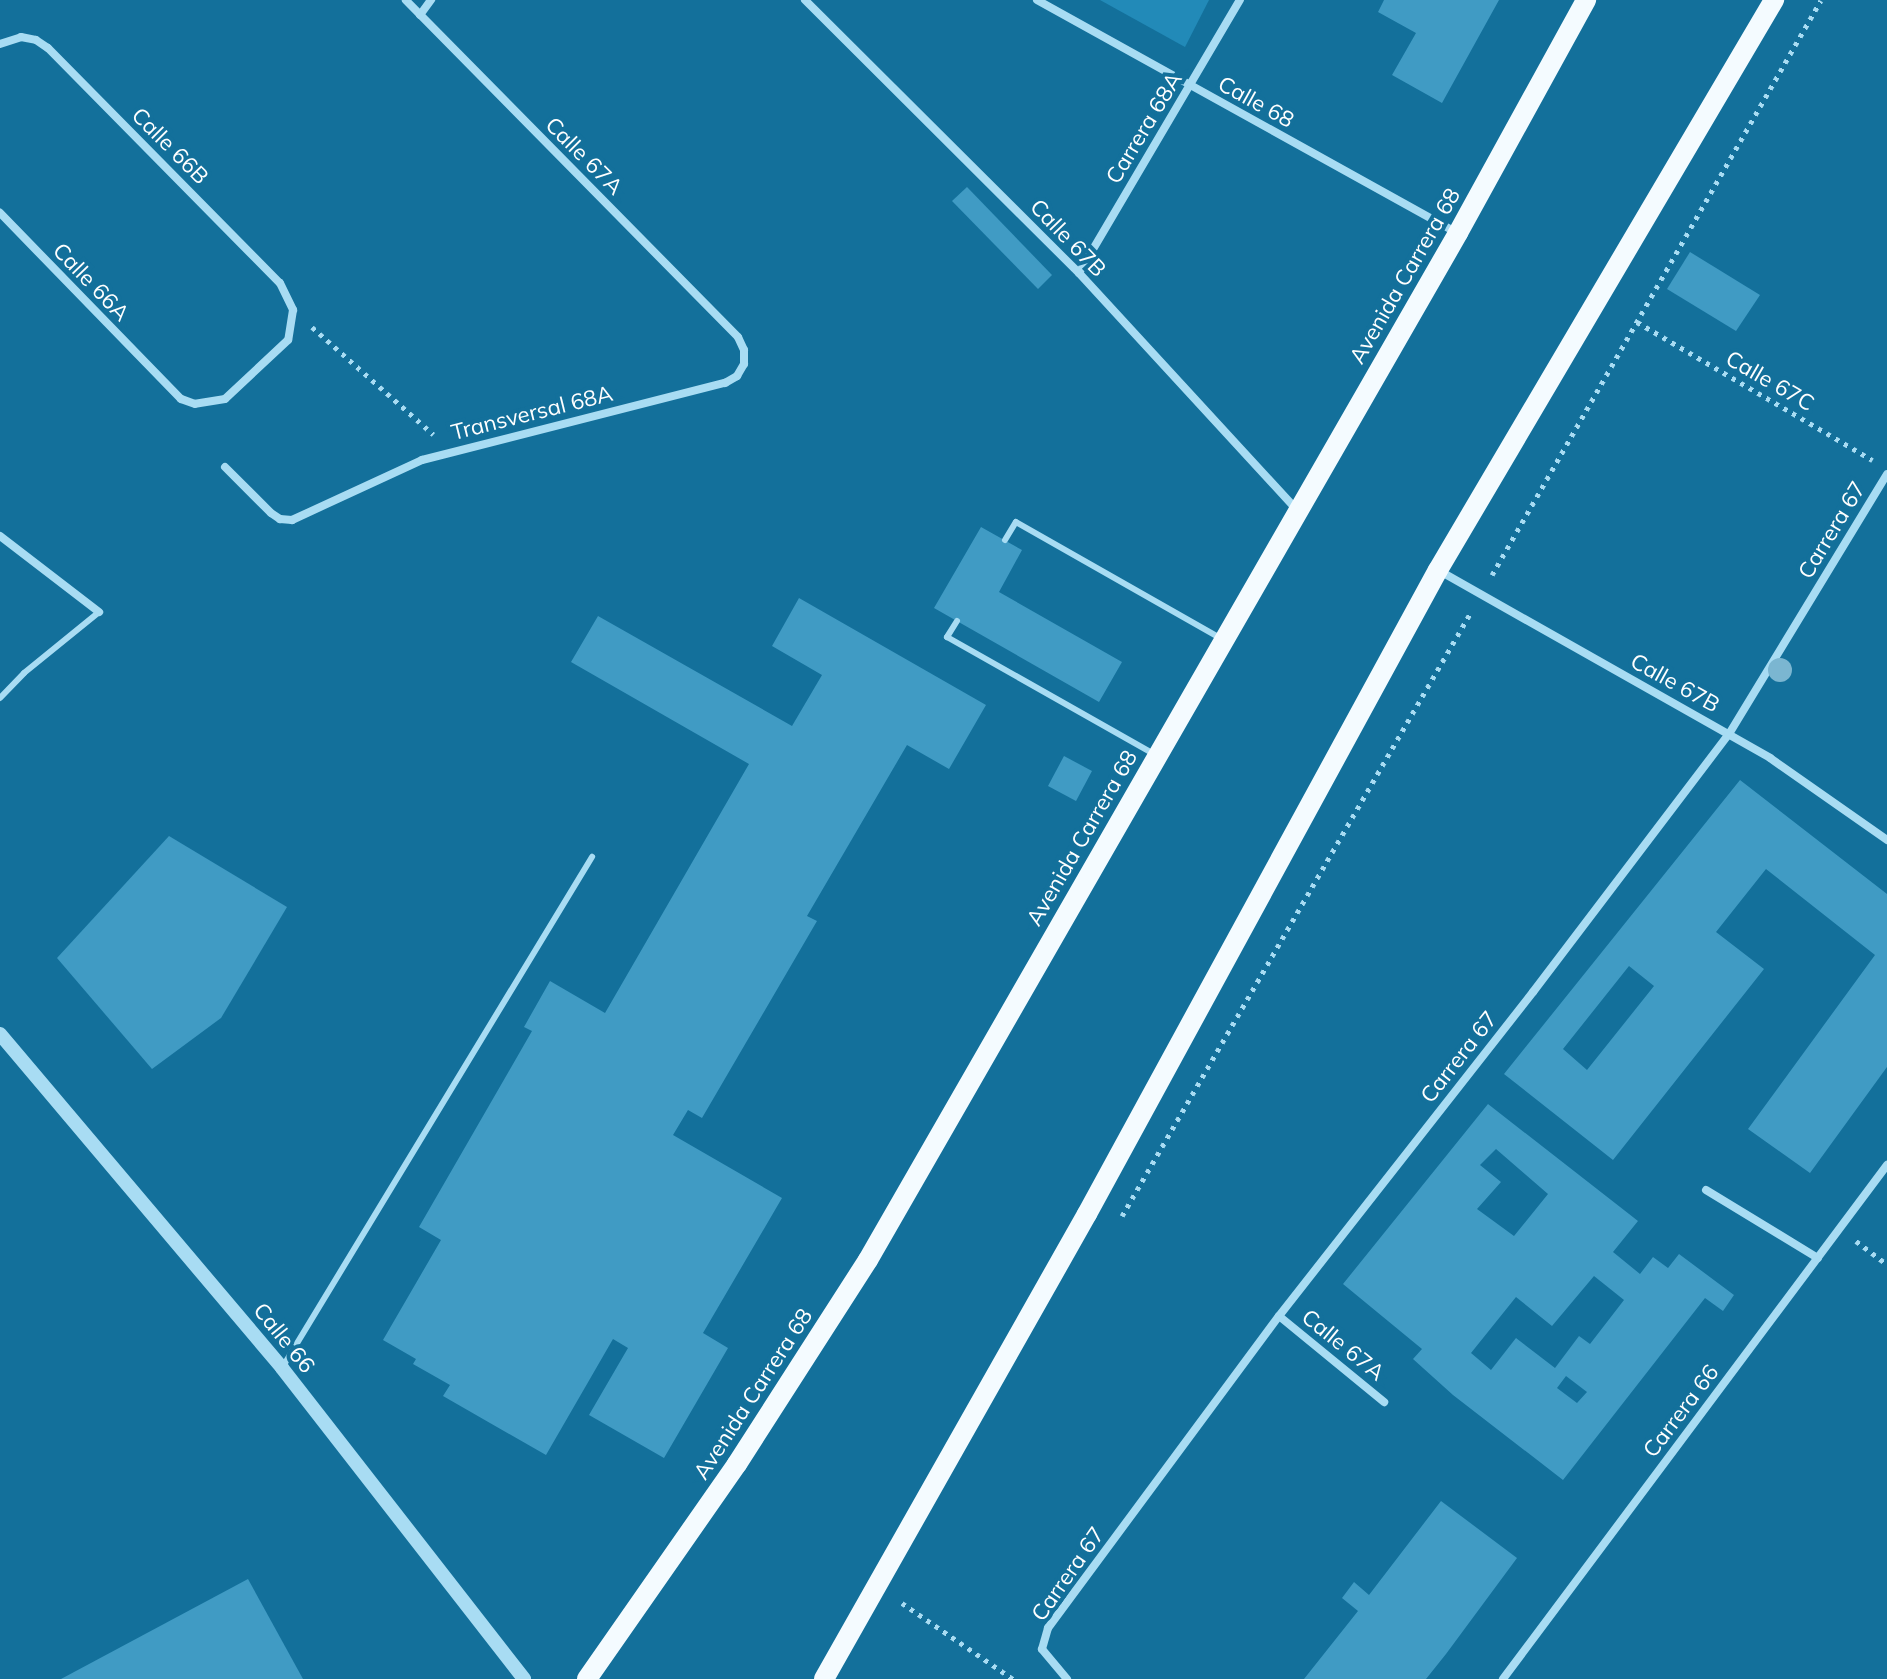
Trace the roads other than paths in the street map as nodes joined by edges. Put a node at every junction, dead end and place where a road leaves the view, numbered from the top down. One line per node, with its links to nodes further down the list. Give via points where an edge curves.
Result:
1 (406, 0): 8 (street, Calle 67A)
2 (431, 0): 8 (street)
3 (805, 0): 13 (street, Calle 67B)
4 (1037, 0): 10 (street, Calle 68)
5 (1240, 0): 10 (street, Carrera 68A)
6 (1586, 0): 12 (main road, Avenida Carrera 68)
7 (1774, 0): 21 (main road)
8 (420, 15): 15 (street, Calle 67A)
9 (0, 44): 14 (street, Calle 66B, via 21,37 48,48 280,283)
10 (1190, 86): 12 (street, Calle 68); 13 (street, Carrera 68A)
11 (0, 213): 14 (street, Calle 66A, via 156,377 195,404 225,399 288,340)
12 (1458, 233): 18 (main road, Avenida Carrera 68)
13 (1079, 273): 18 (street, Calle 67B)
14 (293, 310)
15 (738, 337): 16 (street, Transversal 68A, via 744,364 725,383 453,451 387,475 303,517 280,519)
16 (225, 467)
17 (1887, 474): 26 (street, Carrera 67)
18 (1296, 510): 24 (main road, Avenida Carrera 68)
19 (0, 536): 22 (street)
20 (1005, 540): 24 (lane, via 1016,522)
21 (1438, 570): 26 (street, Calle 67B); 40 (main road, via 1080,1227)
22 (99, 612): 25 (lane)
23 (957, 621): 27 (lane, via 947,637)
24 (1222, 639): 27 (main road, Avenida Carrera 68)
25 (0, 698)
26 (1729, 734): 28 (street, Calle 67B); 34 (street, Carrera 67)
27 (1156, 755): 39 (main road, Avenida Carrera 68, via 868,1260 737,1464)
28 (1887, 840)
29 (592, 857): 35 (lane)
30 (0, 1034): 35 (street, Calle 66)
31 (1887, 1165): 33 (street, Carrera 66)
32 (1706, 1190): 33 (street)
33 (1818, 1258): 37 (street, Carrera 66)
34 (1279, 1316): 36 (street, Calle 67A); 41 (street, Carrera 67, via 1048,1628 1042,1649)
35 (282, 1368): 38 (street, Calle 66)
36 (1384, 1402)
37 (1509, 1677)
38 (524, 1679)
39 (587, 1679)
40 (824, 1679)
41 (1067, 1679)

